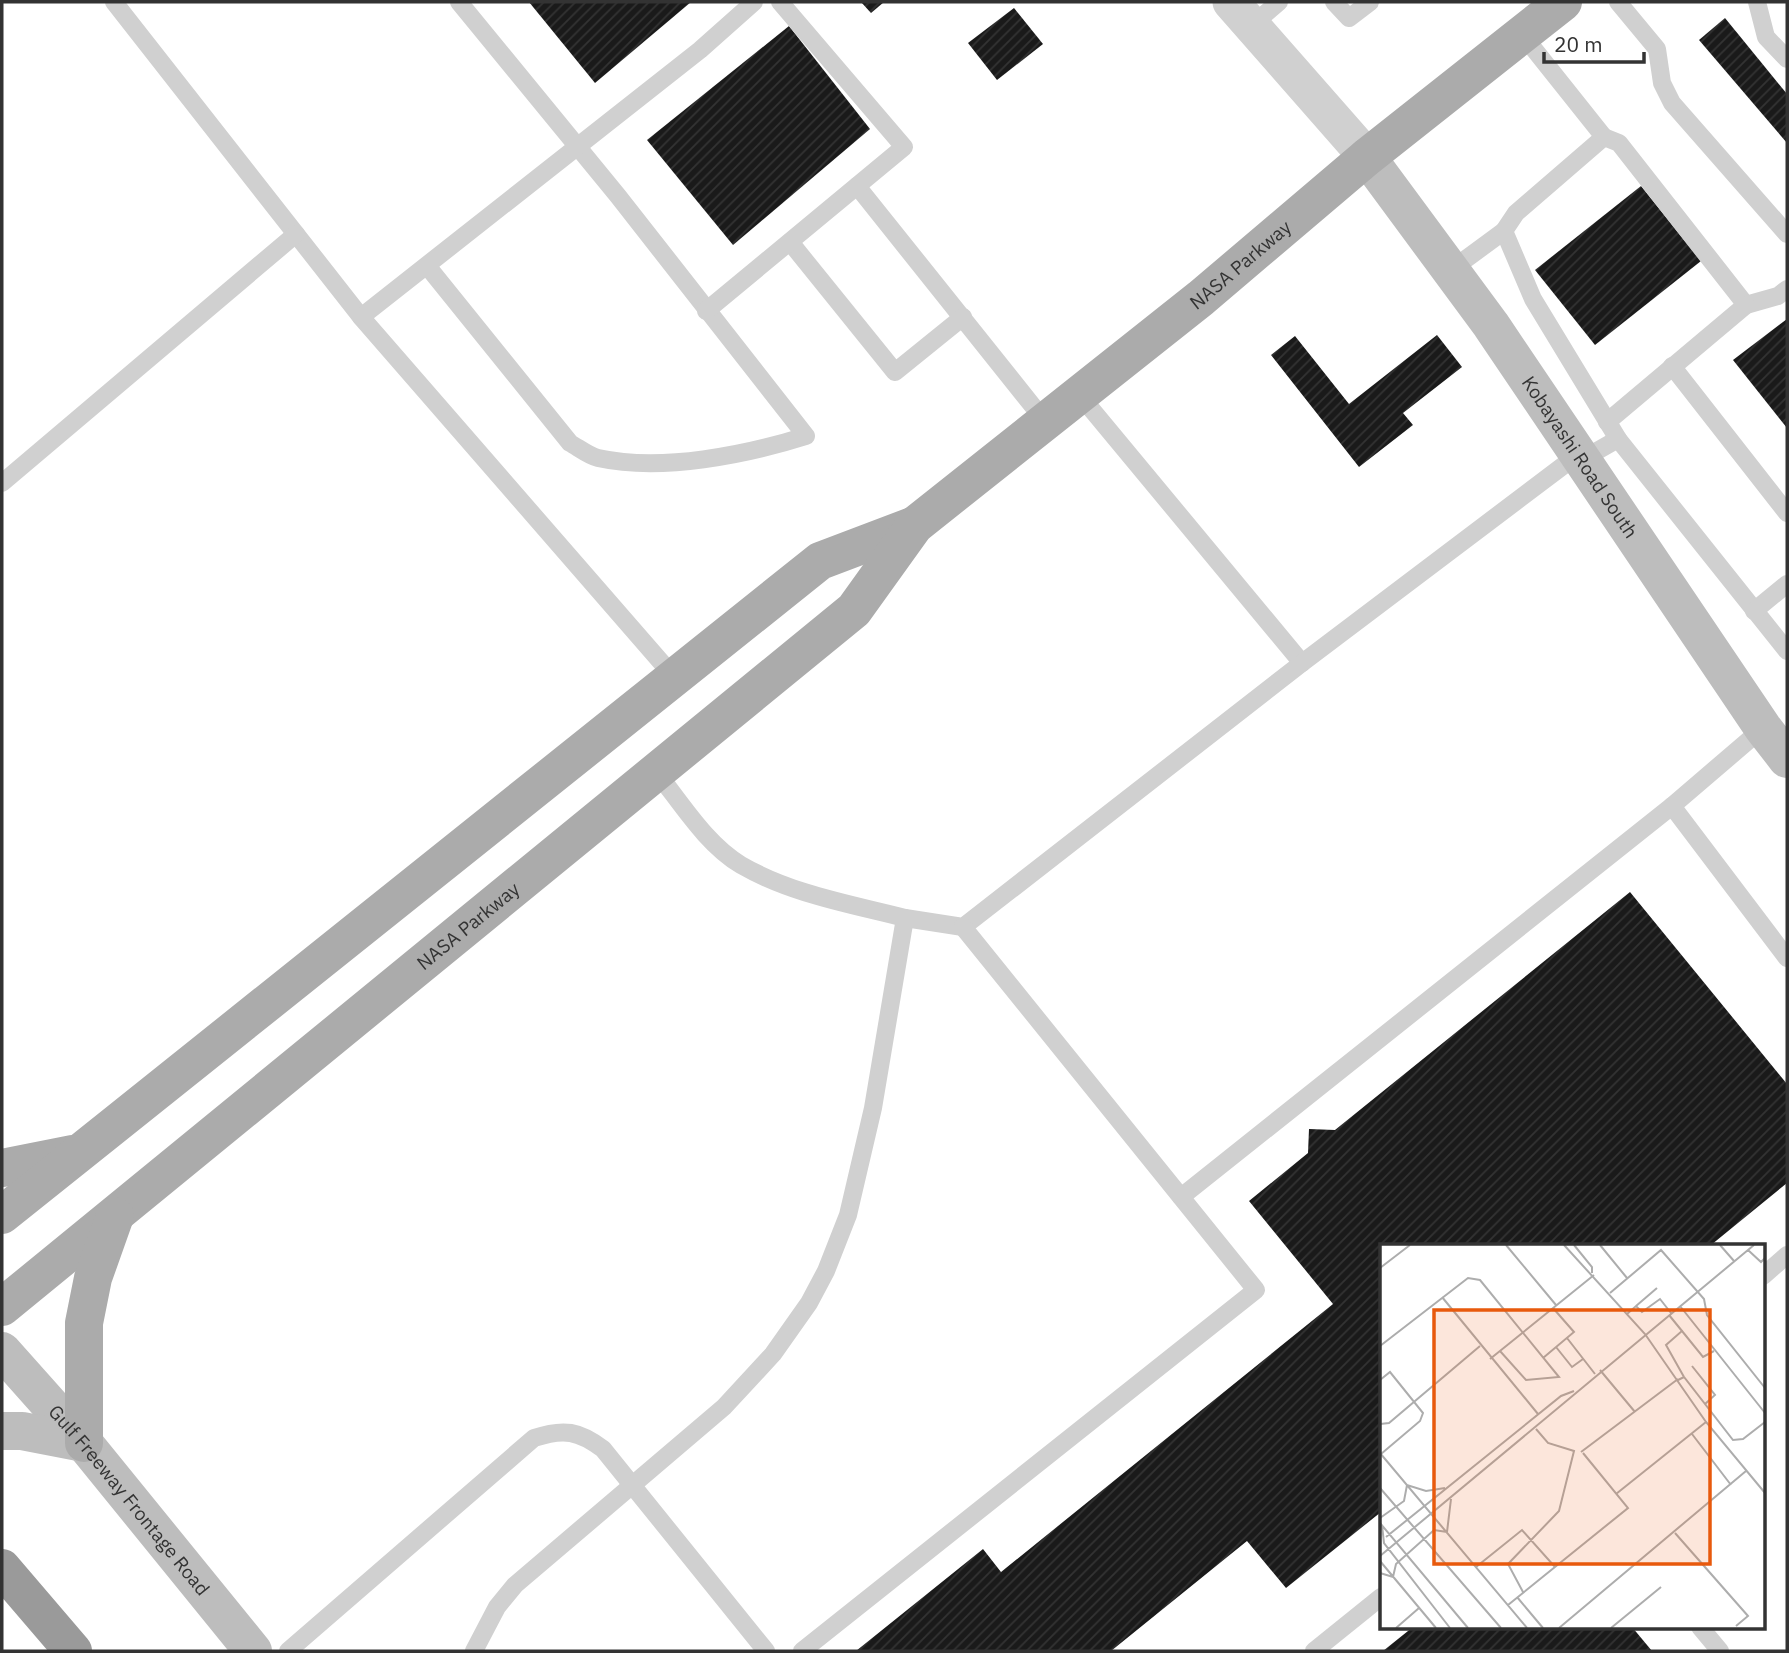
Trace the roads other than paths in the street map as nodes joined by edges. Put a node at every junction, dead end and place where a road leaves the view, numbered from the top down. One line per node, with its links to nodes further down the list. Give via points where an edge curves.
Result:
1 (114, 2): 18 (lane)
2 (459, 2): 14 (lane)
3 (754, 2): 14 (lane)
4 (780, 2): 16 (lane, via 904,147)
5 (1279, 2): 10 (lane)
6 (1334, 2): 7 (lane, via 1349,18)
7 (1370, 2)
8 (1618, 2): 19 (lane, via 1657,49 1662,83 1672,103)
9 (1757, 2): 12 (lane, via 1766,37)
10 (1242, 13): 15 (street)
11 (1538, 17): 13 (lane); 15 (main road, NASA Parkway)
12 (1787, 59)
13 (1604, 137): 17 (lane, via 1516,213); 24 (lane, via 1619,143)
14 (578, 148): 21 (lane); 25 (lane)
15 (1367, 158): 22 (street, Kobayashi Road South); 29 (main road, NASA Parkway, via 1201,298)
16 (858, 186): 20 (lane); 27 (lane)
17 (1504, 231): 22 (lane); 31 (lane, via 1533,299)
18 (296, 234): 26 (lane); 34 (lane)
19 (1787, 234)
20 (790, 242): 25 (lane); 27 (lane, via 895,372)
21 (428, 267): 25 (lane, via 570,443 596,458 697,460 753,453 806,436); 26 (lane)
22 (1451, 270): 33 (street, Kobayashi Road South)
23 (1787, 289): 24 (lane)
24 (1746, 305): 28 (lane)
25 (706, 311)
26 (360, 317): 41 (lane)
27 (962, 317): 30 (lane)
28 (1672, 366): 31 (lane); 35 (lane)
29 (1078, 393): 30 (main road, NASA Parkway); 40 (lane)
30 (1044, 421): 36 (main road, NASA Parkway)
31 (1607, 422): 32 (lane)
32 (1618, 439): 33 (lane); 38 (lane)
33 (1582, 456): 40 (lane); 42 (street, Kobayashi Road South)
34 (2, 484)
35 (1787, 513)
36 (915, 525): 41 (main road, NASA Parkway, via 820,561); 44 (main road, NASA Parkway, via 854,610)
37 (1787, 584): 38 (lane)
38 (1754, 611): 39 (lane)
39 (1787, 652)
40 (1302, 663): 47 (lane)
41 (675, 678): 49 (main road, NASA Parkway)
42 (1763, 728): 43 (street, Kobayashi Road South); 45 (lane)
43 (1787, 759)
44 (657, 773): 46 (lane, via 706,835 739,864 804,892); 53 (main road, NASA Parkway)
45 (1672, 806): 48 (lane); 51 (lane)
46 (905, 918): 47 (lane); 60 (lane, via 873,1108 848,1215 826,1271 773,1354 724,1407)
47 (963, 927): 51 (lane)
48 (1787, 958)
49 (79, 1153): 50 (main road); 52 (main road, NASA Parkway)
50 (2, 1168)
51 (1181, 1197): 69 (lane, via 1256,1290)
52 (2, 1215)
53 (115, 1215): 56 (main road, NASA Parkway); 59 (main road, via 83,1323)
54 (1787, 1255): 55 (lane)
55 (1764, 1275)
56 (2, 1307)
57 (2, 1351): 59 (street, Gulf Freeway Frontage Road)
58 (2, 1431): 59 (street)
59 (83, 1443): 65 (street, Gulf Freeway Frontage Road)
60 (632, 1483): 66 (lane, via 603,1449 584,1435 569,1430 534,1438); 67 (lane, via 514,1585); 68 (lane)
61 (2, 1568): 64 (highway)
62 (1380, 1598): 70 (lane)
63 (1701, 1628): 71 (lane)
64 (62, 1638)
65 (253, 1651)
66 (288, 1651)
67 (474, 1651)
68 (766, 1651)
69 (802, 1651)
70 (1314, 1651)
71 (1720, 1651)

